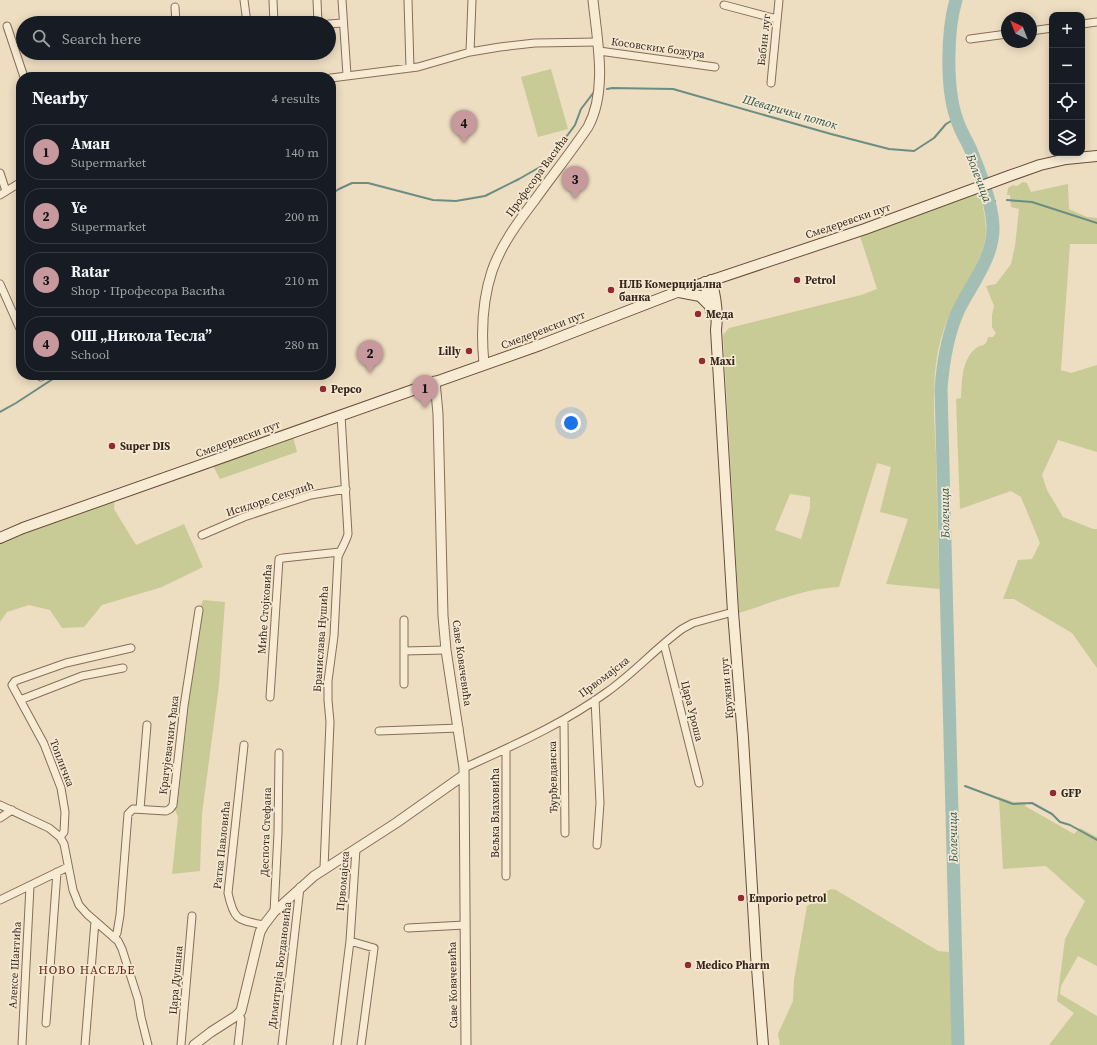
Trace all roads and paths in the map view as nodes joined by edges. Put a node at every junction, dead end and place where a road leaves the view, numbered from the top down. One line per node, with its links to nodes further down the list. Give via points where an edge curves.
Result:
1 (244, 0): 12 (street)
2 (273, 0): 13 (street)
3 (317, 0): 14 (street)
4 (342, 0): 18 (street)
5 (408, 0): 30 (street)
6 (472, 0): 26 (street)
7 (593, 0): 25 (street, Професора Васића)
8 (779, 0): 15 (street, Бабин луг)
9 (724, 5): 15 (street)
10 (175, 7): 11 (street)
11 (176, 16)
12 (246, 16)
13 (274, 16)
14 (318, 16)
15 (776, 19): 34 (street, Бабин луг)
16 (1097, 22): 19 (street)
17 (336, 23): 18 (street)
18 (342, 23): 32 (street)
19 (1085, 24)
20 (7, 26): 27 (street)
21 (1049, 28): 22 (street)
22 (1037, 30)
23 (1001, 35): 24 (street)
24 (970, 39)
25 (598, 46): 26 (street, Косовских божура, via 535,43); 29 (street, Косовских божура); 45 (street, Професора Васића, via 598,98 592,120 520,219 492,271 483,315)
26 (470, 52): 30 (street, Косовских божура)
27 (16, 53)
28 (18, 60): 31 (street)
29 (715, 67)
30 (410, 68): 32 (street, Косовских божура)
31 (22, 72)
32 (347, 75): 33 (street, Косовских божура)
33 (336, 77)
34 (771, 83)
35 (1097, 156): 39 (main road, Смедеревски пут, via 1049,163 818,245)
36 (0, 174): 38 (street)
37 (16, 185): 38 (street)
38 (3, 193)
39 (728, 274): 40 (main road, Смедеревски пут); 43 (main road, via 716,291)
40 (708, 281): 42 (main road, Смедеревски пут); 43 (main road, Кружни пут)
41 (0, 284): 44 (street)
42 (677, 292): 43 (main road, via 700,296); 45 (main road, Смедеревски пут)
43 (713, 303): 53 (main road, Кружни пут, via 717,317)
44 (16, 321)
45 (484, 364): 46 (main road, Смедеревски пут)
46 (435, 381): 47 (main road, Смедеревски пут); 57 (street, Саве Ковачевића)
47 (341, 415): 48 (street, Бранислава Нушића); 50 (main road, Смедеревски пут)
48 (346, 489): 49 (street, Исидоре Секулић, via 311,495); 51 (street, Бранислава Нушића, via 348,534)
49 (202, 535)
50 (0, 538)
51 (340, 552): 61 (street, Миће Стојковића, via 279,559); 82 (street, Бранислава Нушића, via 328,681 330,722)
52 (199, 610): 74 (street, Крагујевачких ђака, via 184,706 173,805 166,811)
53 (733, 612): 55 (street, Првомајска, via 693,623); 108 (main road, Кружни пут)
54 (404, 620): 58 (street)
55 (664, 644): 63 (street, Првомајска, via 623,680); 72 (street, Цара Уроша)
56 (131, 648): 62 (street, Топличка, via 66,663 15,681 12,685)
57 (446, 650): 58 (street); 66 (street, Саве Ковачевића)
58 (404, 651): 60 (street)
59 (123, 668): 62 (street, via 82,676)
60 (404, 684)
61 (270, 698)
62 (20, 700): 78 (street, Топличка, via 44,744 61,788 65,817 64,832)
63 (595, 700): 64 (street, Првомајска); 79 (street, via 600,803)
64 (564, 721): 69 (street, Првомајска); 77 (street, Ђурђевданска)
65 (147, 724): 74 (street)
66 (458, 728): 67 (street); 71 (street, Саве Ковачевића)
67 (379, 731)
68 (244, 745): 92 (street, Ратка Павловића, via 228,893 232,911 237,916 246,922)
69 (506, 749): 71 (street, Првомајска); 84 (street, Вељка Влаховића)
70 (279, 753): 88 (street, Деспота Стефана)
71 (464, 771): 80 (street, Првомајска, via 433,798); 91 (street, Саве Ковачевића)
72 (699, 783)
73 (0, 805): 75 (street)
74 (140, 809): 94 (street, via 133,809 128,814 120,915)
75 (12, 810): 76 (street); 78 (street)
76 (0, 818)
77 (565, 833)
78 (60, 837): 81 (street, via 64,844)
79 (597, 845)
80 (356, 849): 82 (street); 95 (street, Првомајска)
81 (68, 867): 83 (street); 90 (street, via 76,899)
82 (324, 868): 86 (street)
83 (57, 872): 85 (street); 97 (street)
84 (506, 876)
85 (30, 886): 87 (street); 98 (street, Алексе Шантића)
86 (300, 887): 88 (street); 104 (street, Димитрија Богдановића)
87 (0, 900)
88 (274, 912): 92 (street)
89 (192, 916): 101 (street, Цара Душана)
90 (95, 921): 94 (street); 99 (street)
91 (465, 924): 93 (street, Саве Ковачевића); 107 (street, Саве Ковачевића)
92 (264, 925): 96 (street)
93 (408, 928)
94 (114, 938): 100 (street, via 120,944 128,965)
95 (350, 941): 105 (street, Првомајска); 106 (street, via 374,948)
96 (239, 1014): 102 (street); 103 (street, via 241,1019)
97 (46, 1024)
98 (22, 1045)
99 (85, 1045)
100 (148, 1045)
101 (181, 1045)
102 (194, 1045)
103 (238, 1045)
104 (282, 1045)
105 (337, 1045)
106 (361, 1045)
107 (466, 1045)
108 (763, 1045)

